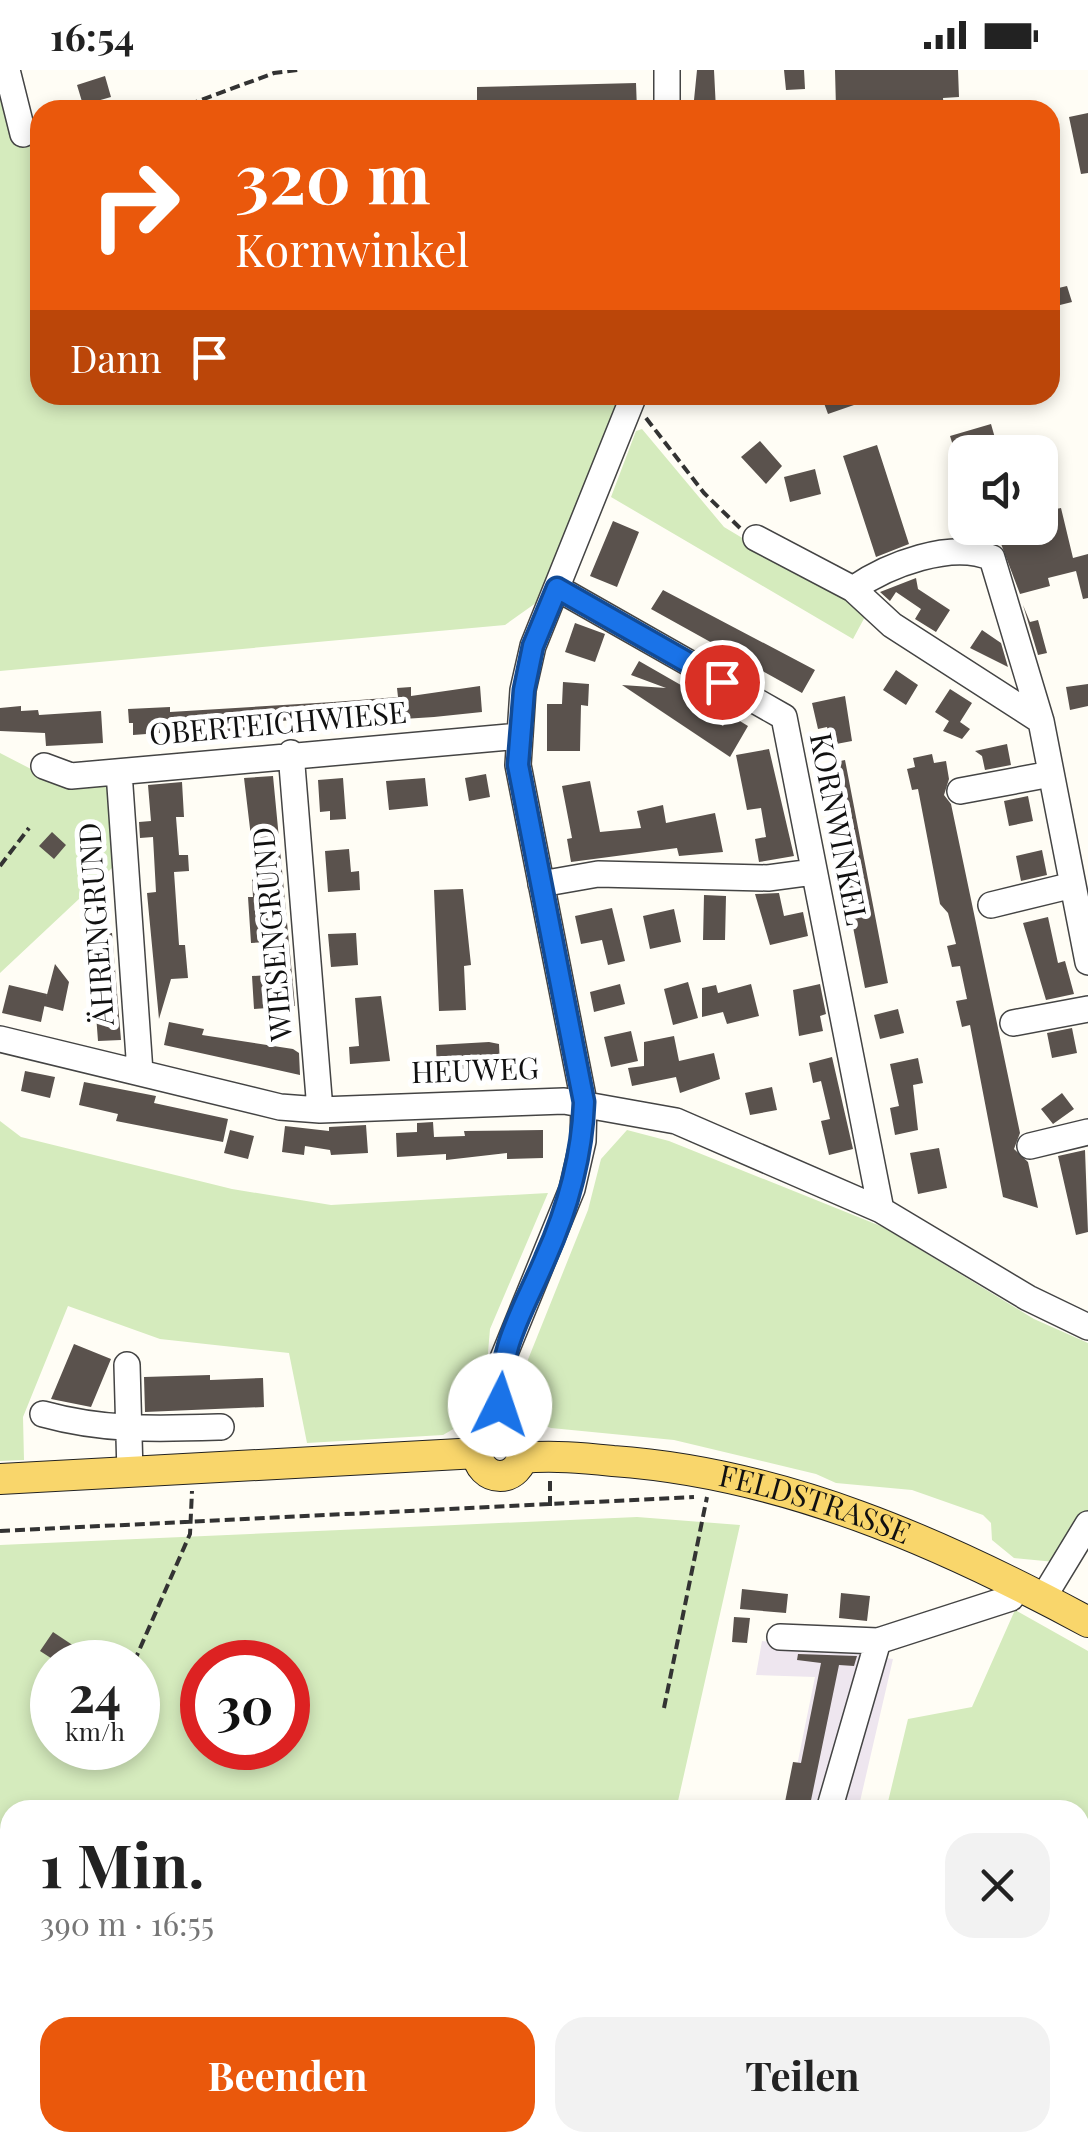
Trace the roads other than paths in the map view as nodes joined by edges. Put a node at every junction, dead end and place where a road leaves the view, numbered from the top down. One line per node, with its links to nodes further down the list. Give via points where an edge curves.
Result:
1 (7, 70): 4 (street)
2 (667, 70): 3 (street)
3 (667, 100)
4 (23, 134)
5 (630, 405): 7 (street)
6 (756, 538): 8 (street)
7 (557, 588): 10 (street, via 533,646); 17 (street, KORNWINKEL, via 784,717)
8 (854, 589): 9 (street, via 892,625); 9 (street, via 878,572 912,562 948,554 992,558)
9 (1041, 721): 14 (street)
10 (520, 736): 11 (street, OBERTEICHWIESE); 18 (street, via 518,765)
11 (291, 754): 13 (street, OBERTEICHWIESE); 27 (street, WIESENGRUND)
12 (44, 766): 13 (street, OBERTEICHWIESE, via 71,776)
13 (119, 772): 25 (street, ÄHRENGRUND)
14 (1051, 774): 15 (street); 16 (street)
15 (960, 791)
16 (1077, 842): 19 (street)
17 (813, 872): 18 (street, via 768,878 598,874); 30 (street, KORNWINKEL)
18 (541, 884): 26 (street)
19 (1073, 884): 20 (street); 21 (street)
20 (991, 905)
21 (1088, 962)
22 (1088, 1009): 23 (street)
23 (1013, 1023)
24 (0, 1039): 25 (street, HEUWEG)
25 (140, 1072): 27 (street, HEUWEG, via 280,1107)
26 (584, 1102): 27 (street, HEUWEG); 30 (street, HEUWEG, via 676,1122); 36 (street, via 572,1189 500,1368)
27 (320, 1110)
28 (1088, 1132): 29 (street)
29 (1030, 1146)
30 (881, 1210): 31 (street, HEUWEG)
31 (1088, 1327)
32 (126, 1365): 35 (street)
33 (43, 1414): 35 (street)
34 (221, 1427): 35 (street)
35 (129, 1430): 39 (street)
36 (501, 1432): 37 (main road, via 483,1440); 38 (main road, via 515,1438)
37 (478, 1453): 38 (main road, FELDSTRASSE, via 482,1467 501,1476); 39 (main road, FELDSTRASSE)
38 (522, 1458): 42 (main road, FELDSTRASSE, via 664,1464 709,1484 830,1504)
39 (130, 1472): 40 (main road, FELDSTRASSE)
40 (0, 1479)
41 (1088, 1524): 42 (street)
42 (1030, 1592): 43 (main road, FELDSTRASSE); 45 (street)
43 (1088, 1622)
44 (780, 1637): 45 (street)
45 (878, 1641): 46 (street)
46 (832, 1800)

